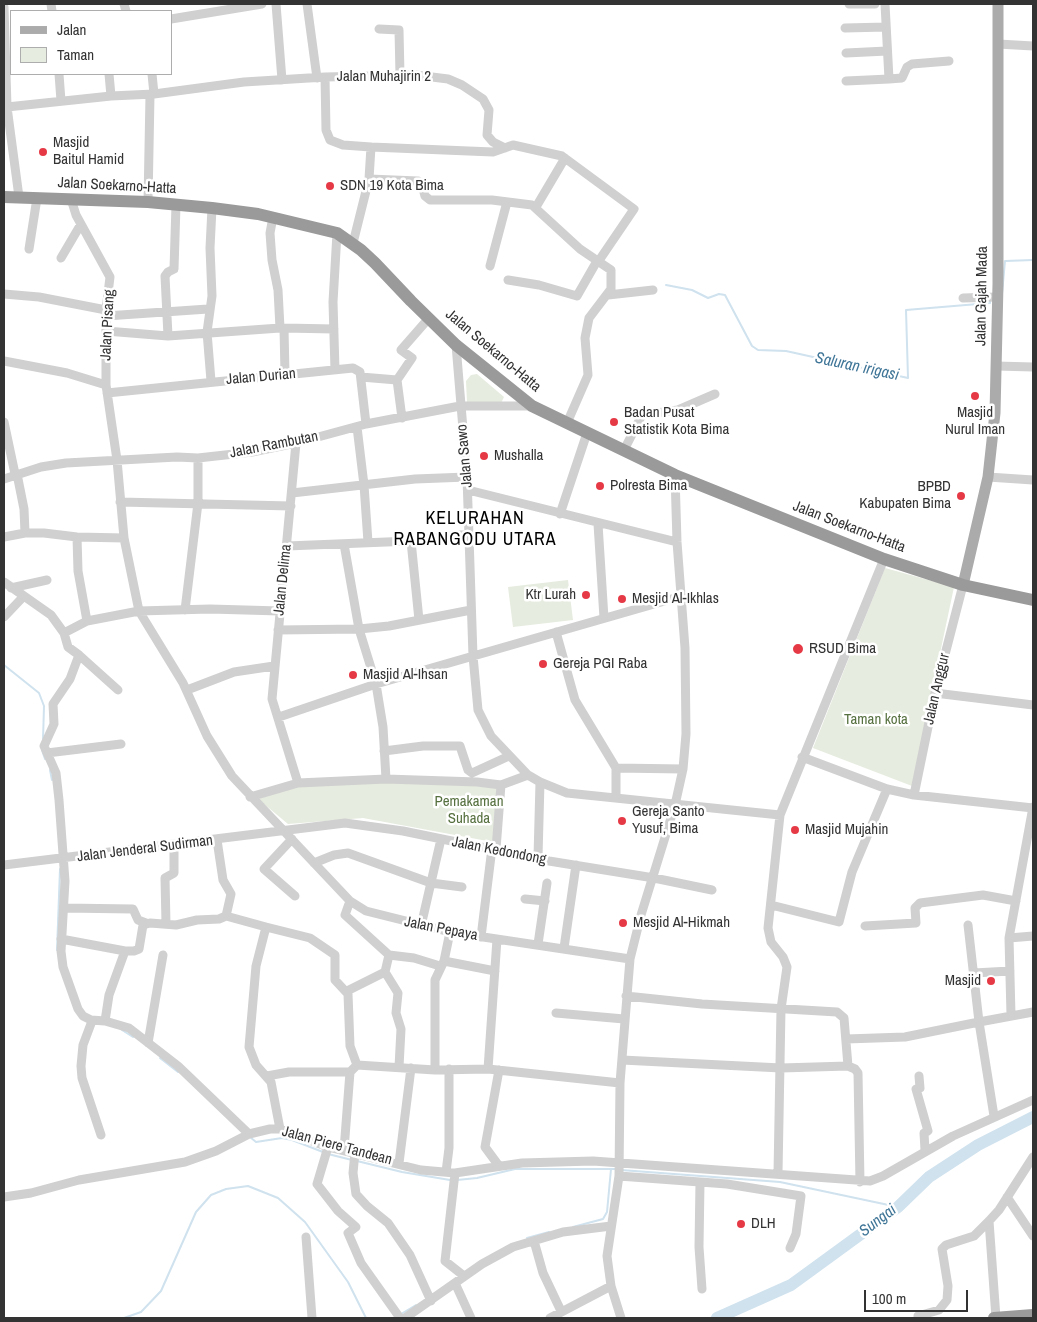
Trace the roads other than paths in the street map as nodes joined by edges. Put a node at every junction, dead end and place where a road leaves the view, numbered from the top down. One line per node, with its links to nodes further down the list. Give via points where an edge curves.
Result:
1 (258, 4): 9 (street)
2 (276, 4): 26 (street)
3 (307, 4): 24 (street)
4 (850, 4): 5 (street)
5 (875, 4)
6 (886, 4): 11 (street)
7 (998, 4): 15 (main road, Jalan Gajah Mada)
8 (4, 7): 14 (street)
9 (212, 8): 10 (street)
10 (172, 19)
11 (886, 27): 12 (street); 17 (street)
12 (845, 28)
13 (379, 29): 23 (street, via 399,30)
14 (4, 44): 31 (street)
15 (998, 44): 16 (street); 57 (main road, Jalan Gajah Mada)
16 (1033, 46)
17 (887, 51): 18 (street); 25 (street)
18 (846, 53)
19 (949, 61): 25 (street, via 912,64 906,67 902,78)
20 (59, 75): 30 (street)
21 (109, 75): 29 (street)
22 (152, 75): 28 (street)
23 (400, 75): 24 (street, Jalan Muhajirin 2); 33 (street, Jalan Muhajirin 2, via 448,80 480,96 489,110 488,136)
24 (321, 78): 26 (street); 32 (street, Jalan Muhajirin 2, via 328,137 334,143)
25 (889, 79): 27 (street)
26 (282, 80): 28 (street)
27 (846, 81)
28 (152, 94): 29 (street); 40 (street)
29 (111, 96): 30 (street)
30 (61, 101): 31 (street)
31 (6, 108): 37 (street)
32 (372, 147): 33 (street, Jalan Muhajirin 2, via 493,152); 35 (street)
33 (505, 148): 34 (street, Jalan Muhajirin 2, via 520,146)
34 (566, 158): 43 (street); 51 (street, Jalan Muhajirin 2, via 634,211)
35 (369, 179): 41 (street, via 418,181 430,200); 48 (street)
36 (4, 197): 37 (highway, Jalan Soekarno-Hatta)
37 (19, 197): 38 (highway, Jalan Soekarno-Hatta)
38 (37, 198): 39 (highway, Jalan Soekarno-Hatta); 49 (street)
39 (71, 199): 40 (highway, Jalan Soekarno-Hatta); 46 (street, Jalan Pisang)
40 (148, 202): 42 (highway, Jalan Soekarno-Hatta)
41 (508, 202): 43 (street); 52 (street)
42 (176, 205): 44 (highway, Jalan Soekarno-Hatta); 60 (street, via 174,269 165,276)
43 (536, 207): 51 (street)
44 (212, 208): 45 (highway, Jalan Soekarno-Hatta); 59 (street, via 212,296)
45 (273, 217): 47 (highway, Jalan Soekarno-Hatta); 63 (street, via 270,233)
46 (81, 224): 50 (street); 61 (street, Jalan Pisang, via 110,277)
47 (337, 233): 48 (highway, Jalan Soekarno-Hatta); 64 (street)
48 (353, 244): 62 (highway, Jalan Soekarno-Hatta)
49 (30, 249)
50 (62, 258)
51 (598, 261): 53 (street, via 578,296); 56 (street, via 612,271)
52 (490, 266)
53 (508, 280)
54 (653, 290): 56 (street)
55 (4, 294): 61 (street, via 40,297)
56 (608, 295): 83 (street, via 589,318 585,338 588,375)
57 (998, 297): 58 (street); 70 (main road, Jalan Gajah Mada)
58 (964, 298)
59 (208, 309): 60 (street); 66 (street)
60 (166, 312): 61 (street); 67 (street)
61 (106, 313): 65 (street, Jalan Pisang)
62 (429, 318): 68 (highway, Jalan Soekarno-Hatta); 75 (street, via 401,350 412,358)
63 (282, 328): 64 (street); 66 (street); 73 (street)
64 (334, 329): 72 (street)
65 (106, 331): 67 (street); 77 (street, Jalan Pisang)
66 (207, 332): 67 (street); 76 (street)
67 (168, 336)
68 (456, 345): 79 (street, Jalan Sawo); 80 (highway, Jalan Soekarno-Hatta)
69 (4, 361): 77 (street, via 67,374)
70 (996, 366): 71 (street); 93 (main road, Jalan Gajah Mada)
71 (1033, 367)
72 (335, 370): 73 (street, Jalan Durian); 74 (street, Jalan Durian, via 356,368)
73 (285, 374): 76 (street, Jalan Durian)
74 (361, 377): 75 (street); 84 (street)
75 (397, 380): 81 (street)
76 (211, 381): 77 (street, Jalan Durian)
77 (107, 389): 89 (street, Jalan Pisang)
78 (715, 394): 87 (street, via 678,410 642,415)
79 (460, 406): 80 (street, Jalan Rambutan); 81 (street, Jalan Rambutan); 92 (street, Jalan Sawo)
80 (532, 406): 83 (highway, Jalan Soekarno-Hatta)
81 (402, 418): 84 (street, Jalan Rambutan)
82 (4, 422): 90 (street)
83 (567, 423): 85 (highway, Jalan Soekarno-Hatta)
84 (361, 426): 86 (street, Jalan Rambutan); 96 (street)
85 (587, 433): 87 (highway, Jalan Soekarno-Hatta); 102 (street)
86 (296, 443): 88 (street, Jalan Rambutan); 98 (street, Jalan Delima)
87 (624, 450): 91 (highway, Jalan Soekarno-Hatta)
88 (198, 458): 89 (street, Jalan Rambutan); 100 (street)
89 (117, 460): 90 (street, Jalan Rambutan, via 66,463); 99 (street, Jalan Pisang)
90 (16, 474): 94 (street, Jalan Rambutan); 104 (street, via 24,509)
91 (675, 475): 111 (street); 114 (highway, Jalan Soekarno-Hatta)
92 (467, 477): 96 (street); 97 (street, Jalan Sawo)
93 (988, 477): 95 (street); 117 (main road, Jalan Gajah Mada)
94 (4, 479)
95 (1033, 480)
96 (364, 484): 98 (street); 110 (street)
97 (468, 490): 102 (street); 105 (street, Jalan Sawo)
98 (292, 493): 101 (street, Jalan Delima)
99 (120, 502): 100 (street); 108 (street, Jalan Pisang)
100 (198, 504): 101 (street); 121 (street)
101 (291, 506): 113 (street, Jalan Delima)
102 (560, 514): 103 (street)
103 (598, 524): 111 (street); 126 (street)
104 (25, 532): 106 (street); 107 (street)
105 (469, 534): 109 (street); 122 (street, Jalan Sawo)
106 (4, 537)
107 (77, 537): 108 (street); 128 (street, via 78,571)
108 (124, 538): 123 (street, Jalan Pisang)
109 (411, 541): 110 (street); 127 (street)
110 (368, 542): 112 (street)
111 (677, 542): 118 (street)
112 (344, 544): 113 (street); 129 (street)
113 (287, 546): 124 (street, Jalan Delima)
114 (884, 559): 117 (highway, Jalan Soekarno-Hatta); 146 (street)
115 (47, 580): 116 (street)
116 (7, 585): 119 (street)
117 (963, 585): 120 (highway, Jalan Soekarno-Hatta); 139 (street, Jalan Anggur)
118 (682, 596): 126 (street); 148 (street, via 686,734)
119 (24, 597): 125 (street); 132 (street, via 51,615)
120 (1033, 600)
121 (185, 610): 123 (street); 124 (street)
122 (471, 610): 127 (street); 134 (street, Jalan Sawo)
123 (139, 611): 128 (street); 138 (street, Jalan Pisang)
124 (280, 611): 130 (street, Jalan Delima)
125 (4, 618)
126 (604, 618): 131 (street)
127 (419, 620): 129 (street)
128 (87, 621): 132 (street)
129 (359, 629): 130 (street); 136 (street)
130 (278, 630): 135 (street, Jalan Delima)
131 (556, 632): 134 (street); 147 (street, via 575,700)
132 (64, 633): 133 (street, via 68,647)
133 (79, 655): 137 (street); 144 (street, via 70,679 53,704 54,724 45,740)
134 (473, 656): 136 (street); 145 (street, Jalan Sawo, via 478,710 491,736)
135 (274, 666): 138 (street, via 234,672); 141 (street, Jalan Delima, via 272,699)
136 (376, 684): 141 (street); 143 (street)
137 (118, 690)
138 (187, 690): 156 (street, Jalan Pepaya, via 219,756)
139 (935, 693): 140 (street); 155 (street, Jalan Anggur)
140 (1033, 705)
141 (279, 717): 152 (street, Jalan Delima)
142 (120, 744): 144 (street)
143 (384, 751): 145 (street, via 460,746 472,773); 150 (street)
144 (47, 753): 167 (street, via 56,773)
145 (509, 756): 149 (street, Jalan Sawo)
146 (802, 757): 154 (street); 160 (street)
147 (616, 768): 148 (street); 157 (street)
148 (683, 769): 158 (street)
149 (528, 775): 151 (street, Jalan Sawo); 153 (street)
150 (386, 779): 152 (street); 153 (street)
151 (540, 782): 157 (street, Jalan Sawo, via 567,792); 166 (street)
152 (298, 783): 156 (street)
153 (501, 785): 165 (street)
154 (887, 789): 155 (street); 181 (street, via 852,872 839,922)
155 (914, 795): 159 (street)
156 (250, 797): 161 (street, Jalan Pepaya)
157 (616, 798): 158 (street, Jalan Sawo)
158 (675, 805): 160 (street, Jalan Sawo); 171 (street)
159 (1033, 808): 180 (street)
160 (780, 815): 181 (street)
161 (289, 835): 162 (street, Jalan Kedondong, via 346,823); 163 (street, Jalan Jenderal Sudirman); 168 (street, Jalan Pepaya); 176 (street, via 264,869)
162 (442, 839): 165 (street, Jalan Kedondong); 172 (street)
163 (217, 840): 164 (street, Jalan Jenderal Sudirman); 183 (street, via 223,880 231,894)
164 (174, 846): 167 (street, Jalan Jenderal Sudirman); 185 (street, via 174,873 165,878)
165 (494, 849): 166 (street, Jalan Kedondong); 192 (street)
166 (538, 858): 170 (street, Jalan Kedondong)
167 (64, 859): 169 (street, Jalan Jenderal Sudirman); 182 (street)
168 (314, 863): 172 (street, via 348,853); 178 (street, Jalan Pepaya)
169 (4, 864)
170 (576, 865): 171 (street, Jalan Kedondong); 197 (street)
171 (654, 878): 175 (street, Jalan Kedondong); 201 (street)
172 (431, 882): 174 (street); 187 (street)
173 (547, 883): 179 (street)
174 (462, 887)
175 (712, 890)
176 (294, 896)
177 (525, 898): 179 (street)
178 (350, 901): 187 (street, Jalan Pepaya, via 366,911); 200 (street, via 345,915)
179 (545, 901): 196 (street)
180 (1016, 901): 188 (street, via 983,896 920,903 915,908 916,922); 193 (street)
181 (771, 905): 209 (street, via 768,937 787,967)
182 (64, 908): 184 (street, via 133,909 138,920); 194 (street)
183 (226, 916): 185 (street); 189 (street)
184 (146, 923): 185 (street); 198 (street, via 142,928 139,949)
185 (166, 924)
186 (968, 925): 206 (street)
187 (421, 926): 190 (street, Jalan Pepaya)
188 (865, 926)
189 (266, 927): 207 (street, via 310,938 332,952 336,961 336,980); 229 (street, via 256,966 249,1047 256,1066)
190 (450, 932): 192 (street, Jalan Pepaya); 202 (street)
191 (1033, 936): 193 (street)
192 (481, 937): 195 (street, Jalan Pepaya)
193 (1009, 938): 204 (street)
194 (61, 939): 198 (street); 214 (street, via 63,967 78,1009)
195 (497, 939): 196 (street, Jalan Pepaya); 203 (street)
196 (538, 944): 197 (street, Jalan Pepaya)
197 (564, 948): 201 (street, Jalan Pepaya)
198 (125, 951): 215 (street, via 109,995)
199 (163, 955): 218 (street)
200 (389, 955): 202 (street); 205 (street)
201 (630, 958): 208 (street)
202 (442, 964): 203 (street); 227 (street, via 435,980)
203 (495, 971): 226 (street)
204 (1010, 971): 206 (street); 212 (street)
205 (386, 972): 207 (street); 221 (street, via 398,993 396,1013 401,1029)
206 (974, 973): 216 (street)
207 (347, 991): 222 (street)
208 (626, 996): 209 (street); 213 (street)
209 (781, 1009): 217 (street, via 837,1012 843,1015); 224 (street)
210 (1033, 1012): 212 (street)
211 (556, 1013): 213 (street)
212 (1011, 1015): 216 (street)
213 (624, 1019): 219 (street)
214 (92, 1020): 215 (street); 235 (street, via 83,1045 81,1066)
215 (105, 1021): 218 (street, via 128,1028)
216 (980, 1022): 217 (street, via 905,1036); 233 (street)
217 (846, 1039): 220 (street)
218 (148, 1043): 236 (street, via 178,1066)
219 (622, 1060): 224 (street); 231 (street)
220 (848, 1066): 224 (street); 248 (street, via 858,1073)
221 (399, 1067): 222 (street); 223 (street)
222 (354, 1068): 229 (street); 238 (street)
223 (411, 1068): 227 (street); 242 (street)
224 (781, 1068): 245 (street)
225 (449, 1069): 226 (street); 227 (street); 246 (street)
226 (488, 1069): 228 (street)
227 (435, 1070)
228 (498, 1070): 231 (street); 243 (street, via 485,1147)
229 (267, 1076): 234 (street)
230 (919, 1076): 239 (street, via 920,1088 916,1089 928,1131 924,1133)
231 (620, 1083): 244 (street)
232 (1033, 1100): 233 (street)
233 (994, 1116): 239 (street)
234 (280, 1129): 236 (street, Jalan Piere Tandean); 237 (street, Jalan Piere Tandean)
235 (101, 1135)
236 (246, 1135): 249 (street, Jalan Piere Tandean, via 185,1162)
237 (328, 1147): 238 (street, Jalan Piere Tandean); 265 (street, via 317,1184 338,1211 356,1226 348,1233 361,1263)
238 (344, 1150): 240 (street, Jalan Piere Tandean)
239 (925, 1150): 248 (street, via 883,1176)
240 (355, 1154): 242 (street, Jalan Piere Tandean); 261 (street, via 356,1194 388,1223 410,1255)
241 (1033, 1157): 250 (street)
242 (399, 1163): 246 (street, Jalan Piere Tandean)
243 (499, 1166): 244 (street, Jalan Piere Tandean, via 522,1163); 246 (street, Jalan Piere Tandean)
244 (619, 1169): 245 (street); 247 (street); 252 (street)
245 (778, 1173): 248 (street)
246 (452, 1176): 257 (street, via 445,1261)
247 (700, 1182): 256 (street, via 801,1196 796,1234); 260 (street)
248 (860, 1182)
249 (4, 1197)
250 (1007, 1197): 251 (street); 253 (street)
251 (989, 1222): 270 (street, via 974,1236 942,1249 947,1300 939,1310); 271 (street)
252 (611, 1226): 255 (street, via 563,1232); 259 (street, via 607,1256)
253 (1033, 1236)
254 (306, 1237): 264 (street)
255 (534, 1241): 257 (street, via 513,1247); 262 (street, via 544,1273)
256 (790, 1248)
257 (464, 1276): 258 (street)
258 (455, 1283): 261 (street); 267 (street)
259 (610, 1286): 262 (street); 269 (street)
260 (702, 1289)
261 (431, 1301): 266 (street)
262 (562, 1311): 268 (street)
263 (1033, 1315): 271 (highway)
264 (312, 1318)
265 (400, 1318)
266 (405, 1318)
267 (470, 1318)
268 (550, 1318)
269 (621, 1318)
270 (918, 1318)
271 (995, 1318)

